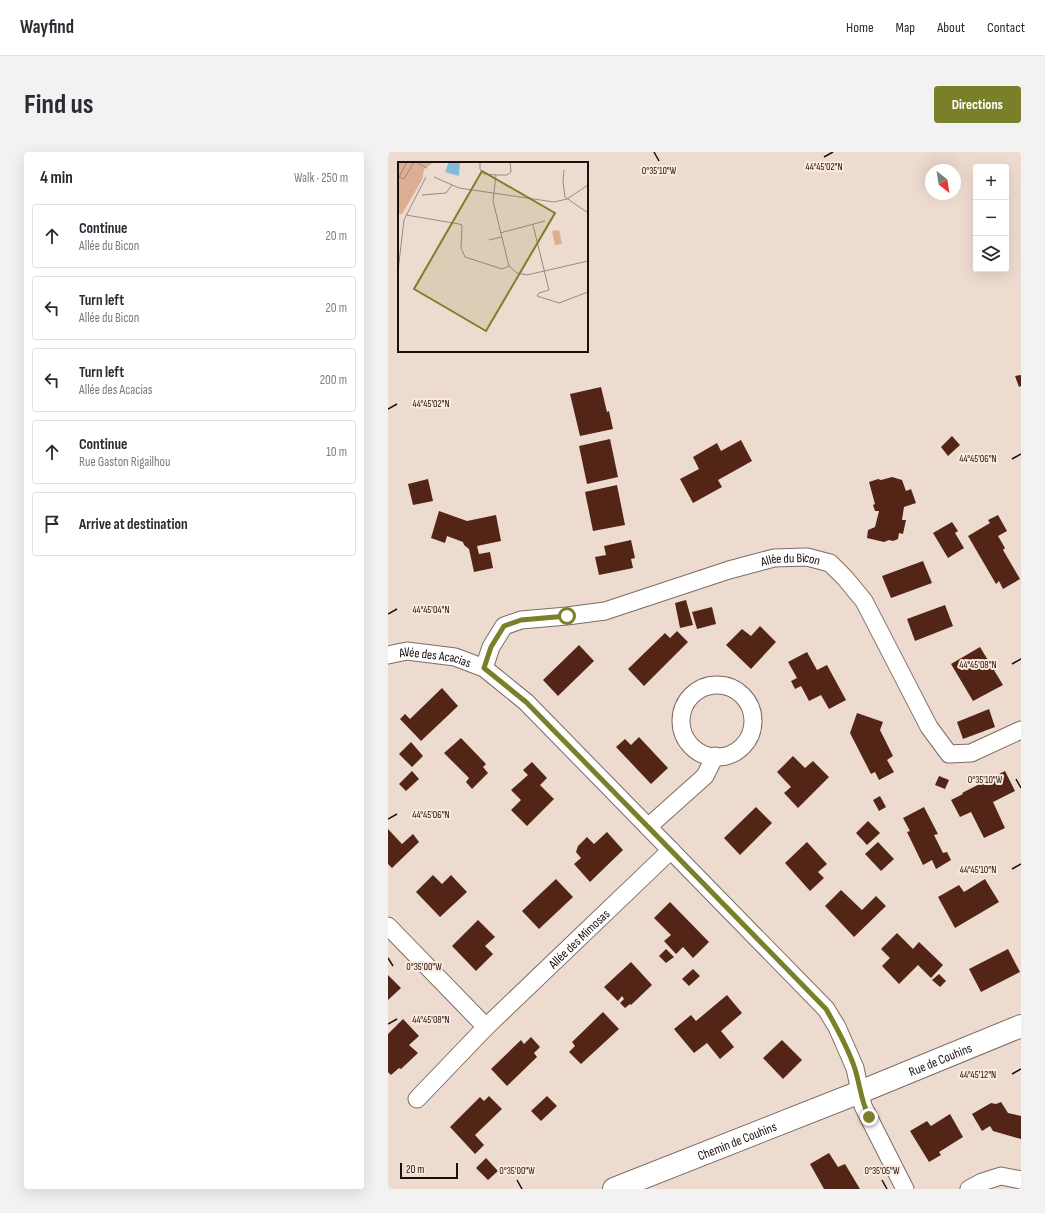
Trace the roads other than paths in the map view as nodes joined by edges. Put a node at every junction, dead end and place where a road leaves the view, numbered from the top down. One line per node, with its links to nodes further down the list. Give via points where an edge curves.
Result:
1 (388, 655): 2 (street, Allée des Acacias, via 407,651 455,657)
2 (484, 668): 3 (street, Allée du Bicon, via 491,647 504,626 521,620 605,611 729,570 774,558 807,557 830,563 864,601 929,728 949,754 971,753); 5 (street, Allée des Acacias, via 526,702)
3 (1021, 730)
4 (715, 756): 4 (street, via 737,751 751,734 753,722 748,701 730,687 718,684 706,686 686,701 681,726 692,747 703,754); 5 (street, via 705,776)
5 (648, 827): 6 (street, Allée des Acacias)
6 (671, 850): 9 (street, Allée des Mimosas); 10 (street, Allée des Acacias, via 826,1009 855,1068)
7 (388, 926): 9 (street)
8 (1021, 1026): 10 (street, Rue de Couhins)
9 (486, 1027): 11 (street, Allée des Mimosas)
10 (860, 1092): 13 (street, Chemin de Couhins); 14 (street, Allée des Acacias, via 864,1106)
11 (417, 1100)
12 (1021, 1180): 15 (street, via 1001,1176)
13 (614, 1189)
14 (905, 1189)
15 (969, 1189)

